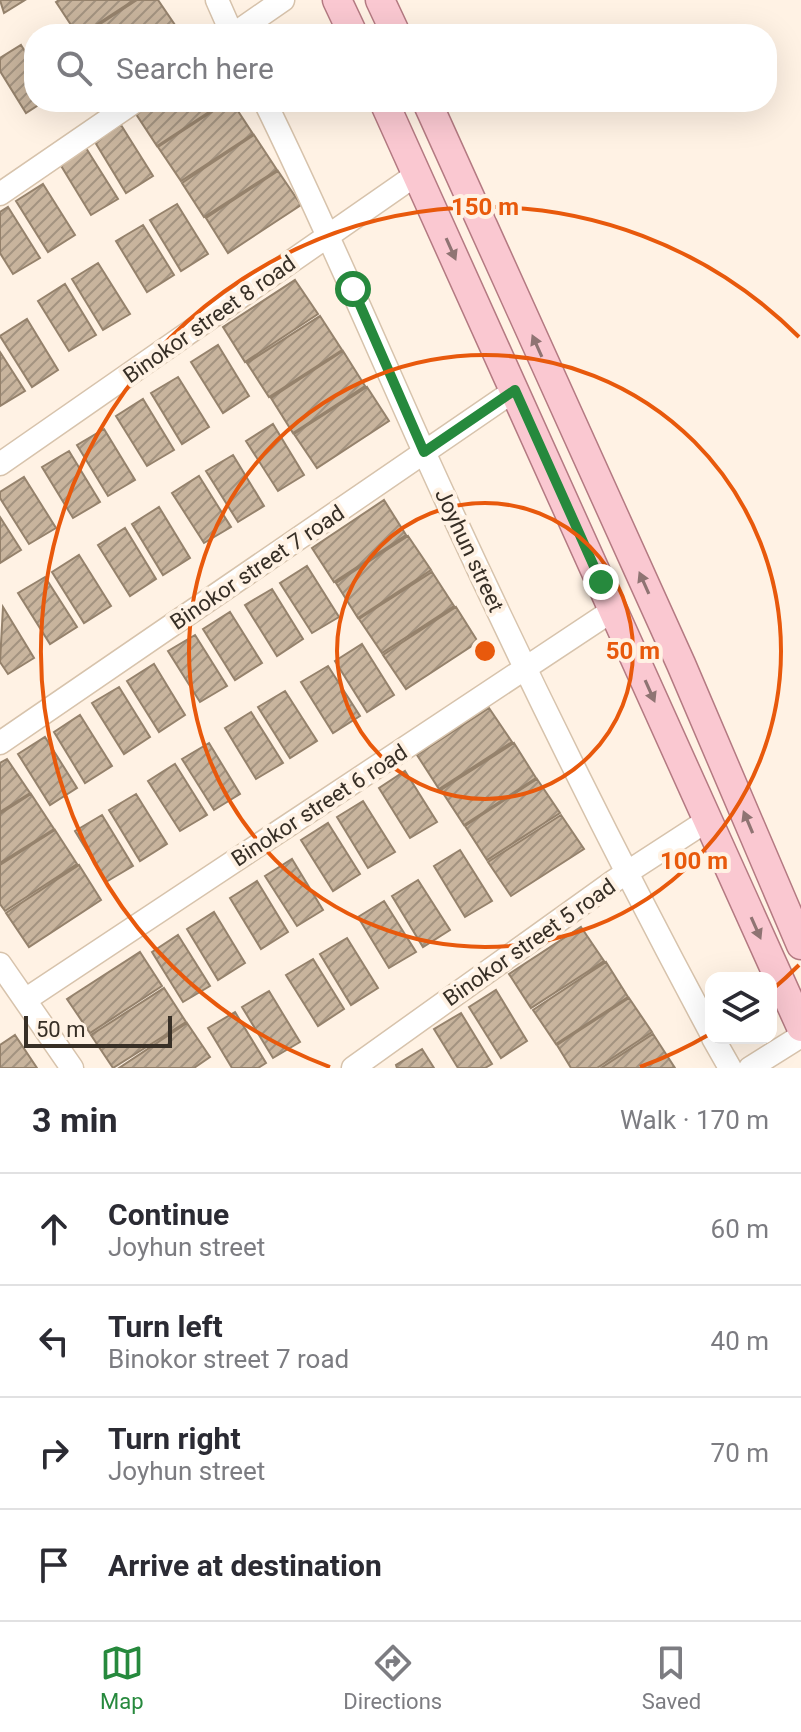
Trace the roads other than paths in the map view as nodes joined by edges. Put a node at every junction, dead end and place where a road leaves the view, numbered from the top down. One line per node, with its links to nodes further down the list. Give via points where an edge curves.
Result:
1 (217, 0): 5 (street)
2 (283, 0): 6 (street)
3 (337, 0): 7 (main road)
4 (380, 0): 8 (main road)
5 (228, 24)
6 (248, 24)
7 (348, 24)
8 (391, 24)
9 (119, 112): 14 (street)
10 (270, 112): 15 (street, Joyhun street)
11 (389, 112): 13 (main road)
12 (432, 112): 24 (main road, one-way to 12, via 681,664)
13 (417, 174): 15 (street, Binokor street 8 road); 16 (main road, one-way to 16)
14 (0, 194)
15 (330, 235): 17 (street, Joyhun street); 18 (street, Binokor street 8 road)
16 (515, 390): 17 (street, Binokor street 7 road); 19 (main road)
17 (424, 452): 20 (street, Joyhun street); 21 (street, Binokor street 7 road)
18 (0, 464)
19 (613, 610): 20 (street, Binokor street 6 road); 22 (main road, one-way to 22)
20 (525, 669): 23 (street, Joyhun street); 26 (street, Binokor street 6 road)
21 (0, 743)
22 (708, 820): 23 (street, Binokor street 5 road); 28 (main road, one-way to 28)
23 (625, 874): 27 (street, Joyhun street); 32 (street, Binokor street 5 road)
24 (801, 945)
25 (0, 964): 26 (street)
26 (25, 1000): 31 (street)
27 (705, 1023)
28 (801, 1027)
29 (801, 1036): 34 (street)
30 (716, 1044): 33 (street, Joyhun street)
31 (72, 1068)
32 (353, 1068)
33 (730, 1068)
34 (750, 1068)

